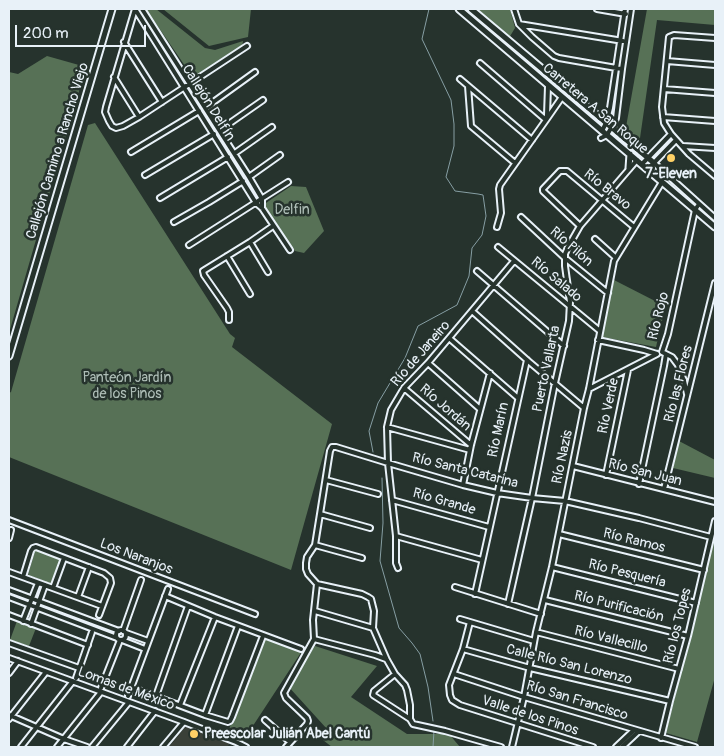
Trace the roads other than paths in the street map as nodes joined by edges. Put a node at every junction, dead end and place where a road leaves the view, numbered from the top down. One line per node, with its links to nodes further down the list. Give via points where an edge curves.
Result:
1 (112, 9): 111 (main road, Callejón Camino a Rancho Viejo)
2 (135, 9): 17 (street); 30 (street, Callejón Delfín)
3 (142, 9): 27 (street, Callejón Delfín)
4 (459, 9): 13 (main road, Carretera A San Roque)
5 (470, 9): 12 (main road)
6 (514, 9): 11 (street)
7 (596, 9): 9 (street)
8 (631, 9): 10 (street)
9 (625, 11): 10 (street); 15 (street)
10 (630, 14): 16 (street)
11 (519, 24): 15 (street); 22 (street, via 554,56)
12 (492, 26): 13 (main road); 44 (main road)
13 (486, 31): 29 (main road, Carretera A San Roque)
14 (715, 38): 19 (street, via 674,34 668,40)
15 (620, 40): 16 (street); 22 (street)
16 (626, 41): 23 (street)
17 (124, 42): 25 (street); 35 (street)
18 (247, 46): 27 (street)
19 (667, 61): 21 (street); 31 (street)
20 (480, 63): 42 (street)
21 (715, 65)
22 (616, 68): 23 (street); 37 (street)
23 (622, 69): 38 (street)
24 (255, 72): 36 (street)
25 (114, 77): 40 (street); 40 (street, via 107,102 108,121 116,128)
26 (460, 79): 28 (street)
27 (190, 84): 30 (street); 36 (street, Callejón Delfín)
28 (468, 86): 52 (street); 63 (street, via 471,126)
29 (548, 86): 33 (main road, Carretera A San Roque); 42 (street)
30 (184, 88): 35 (street); 39 (street, Callejón Delfín)
31 (664, 89): 32 (street); 41 (street)
32 (715, 93)
33 (562, 97): 42 (street); 48 (main road, Carretera A San Roque)
34 (263, 100): 47 (street)
35 (162, 102): 40 (street)
36 (205, 108): 47 (street, Callejón Delfín)
37 (610, 108): 38 (street); 44 (street)
38 (617, 109): 46 (street)
39 (199, 111): 49 (street, Callejón Delfín); 56 (street)
40 (139, 117)
41 (663, 117): 43 (street); 50 (street)
42 (546, 120): 52 (street)
43 (715, 121)
44 (606, 123): 46 (main road); 48 (street)
45 (272, 127): 57 (street)
46 (612, 128): 51 (street); 61 (main road)
47 (220, 130): 57 (street, Callejón Delfín)
48 (602, 131): 51 (main road, Carretera A San Roque)
49 (214, 134): 60 (street, Callejón Delfín); 67 (street)
50 (671, 134): 53 (street); 61 (street)
51 (607, 135): 58 (main road, Carretera A San Roque)
52 (532, 140): 63 (street)
53 (676, 140): 54 (street); 64 (street)
54 (682, 146): 55 (street); 68 (street)
55 (715, 148)
56 (130, 152)
57 (234, 153): 69 (street, Callejón Delfín)
58 (630, 154): 62 (main road, Carretera A San Roque); 65 (main road)
59 (280, 155): 69 (street)
60 (228, 157): 70 (street, Callejón Delfín); 73 (street)
61 (648, 158): 62 (street); 64 (main road)
62 (640, 162): 65 (street); 66 (main road, Carretera A San Roque)
63 (515, 163): 86 (street, via 500,185 501,213)
64 (654, 163): 66 (street); 77 (street)
65 (629, 168): 75 (street)
66 (648, 169): 72 (main road, Carretera A San Roque)
67 (145, 175)
68 (715, 176)
69 (249, 177): 74 (street, Callejón Delfín)
70 (243, 181): 76 (street, Callejón Delfín); 82 (street)
71 (288, 182): 74 (street)
72 (662, 182): 79 (main road, Carretera A San Roque); 87 (street, Río Nazis)
73 (160, 198)
74 (262, 199): 76 (street); 78 (street)
75 (603, 201): 84 (street); 84 (street, Río Bravo, via 566,171 560,171 553,178 542,191); 87 (street, Río Bravo)
76 (256, 203): 78 (street, Callejón Delfín); 90 (street)
77 (699, 204): 79 (street); 81 (street)
78 (262, 208): 83 (street, Callejón Delfín)
79 (695, 210): 85 (main road, Carretera A San Roque); 110 (street, Río Rojo)
80 (521, 217): 95 (street, Río Pilón)
81 (715, 218)
82 (174, 222)
83 (273, 226): 89 (street); 92 (street, Callejón Delfín)
84 (580, 226): 95 (street)
85 (715, 226)
86 (497, 227)
87 (634, 227): 94 (street, Río Nazis)
88 (595, 238): 94 (street)
89 (250, 242): 93 (street); 98 (street)
90 (189, 245)
91 (498, 247): 96 (street, Río Salado)
92 (290, 250)
93 (227, 256): 102 (street); 105 (street, via 204,269 203,273 227,308)
94 (615, 257): 101 (street, Río Nazis)
95 (565, 258): 101 (street, Río Pilón); 103 (street, Puerto Vallarta)
96 (514, 261): 100 (street, Río de Janeiro); 103 (street, Río Salado)
97 (478, 271): 100 (street)
98 (268, 272)
99 (715, 283): 119 (street, Río las Flores)
100 (493, 285): 104 (street, Río de Janeiro); 109 (street)
101 (608, 293): 106 (street, Río Nazis)
102 (250, 294)
103 (571, 307): 106 (street, Río Salado); 109 (street, Puerto Vallarta)
104 (472, 312): 107 (street, Río de Janeiro); 112 (street)
105 (229, 320)
106 (600, 331): 108 (street, Río Nazis)
107 (449, 338): 113 (street, Río de Janeiro); 115 (street)
108 (598, 340): 110 (street); 118 (street, Río Nazis)
109 (564, 346): 116 (street, Puerto Vallarta)
110 (662, 354): 114 (street); 119 (street, via 672,357 678,365); 129 (street, Río Rojo, via 662,378)
111 (9, 356)
112 (527, 360): 116 (street); 120 (street, Río Marín)
113 (428, 363): 117 (street, Río de Janeiro); 122 (street)
114 (628, 370): 118 (street); 127 (street, Río Verde)
115 (490, 373): 120 (street); 122 (street)
116 (555, 383): 121 (street); 134 (street, Puerto Vallarta)
117 (404, 388): 123 (street, Río de Janeiro, via 391,410); 124 (street, Río Jordán)
118 (589, 389): 121 (street, Río Nazis)
119 (687, 397): 131 (street, Río las Flores)
120 (518, 398): 132 (street, Río Marín)
121 (584, 408): 126 (street, Río Nazis)
122 (480, 409): 124 (street)
123 (387, 427): 124 (street); 125 (street, Río de Janeiro)
124 (471, 448): 130 (street)
125 (388, 463): 128 (street, Río Santa Catarina, via 332,447); 130 (street, Río Santa Catarina); 135 (street, Río de Janeiro)
126 (573, 466): 127 (street, Río San Juan); 136 (street, Río Nazis)
127 (606, 475): 129 (street, Río San Juan)
128 (326, 480): 133 (street); 138 (street)
129 (638, 484): 131 (street, Río San Juan)
130 (463, 485): 132 (street, Río Santa Catarina)
131 (664, 490): 137 (street, Río San Juan)
132 (497, 493): 134 (street, Río Santa Catarina); 141 (street, Río Marín)
133 (378, 494)
134 (532, 498): 136 (street, Río Santa Catarina); 175 (street, Puerto Vallarta)
135 (392, 500): 141 (street, Río Grande); 145 (street, Río de Janeiro)
136 (565, 501): 144 (street, Río Nazis); 146 (street, Río Santa Catarina)
137 (714, 502)
138 (320, 514): 142 (street); 148 (street)
139 (9, 520): 180 (street, Los Naranjos)
140 (715, 521): 146 (street, Río los Topes)
141 (489, 527): 151 (street, Río Marín)
142 (370, 528)
143 (11, 530): 147 (street)
144 (559, 534): 153 (street, Río Nazis); 155 (street, Río Ramos)
145 (396, 536): 151 (street); 154 (street, Río de Janeiro)
146 (712, 537): 155 (street, Río los Topes)
147 (9, 538)
148 (314, 545): 150 (street); 160 (street, via 306,569)
149 (64, 558): 152 (street); 157 (street, via 33,548); 163 (street)
150 (362, 558)
151 (482, 560): 166 (street, Río Marín)
152 (88, 567): 169 (street); 176 (street, via 110,578)
153 (552, 567): 171 (street, Río Nazis); 173 (street, Río Pesquería)
154 (398, 568)
155 (704, 570): 173 (street, Río los Topes)
156 (9, 572): 157 (street)
157 (23, 577): 159 (street)
158 (141, 580): 192 (street)
159 (38, 583): 161 (street); 170 (street)
160 (317, 584): 179 (street); 190 (street, via 368,597 374,611)
161 (45, 585): 163 (street); 172 (street)
162 (455, 587): 166 (street)
163 (52, 588): 169 (street)
164 (168, 589): 167 (street)
165 (9, 590): 170 (street)
166 (475, 594): 175 (street)
167 (165, 596): 177 (street); 198 (street)
168 (9, 597): 174 (street)
169 (78, 597): 176 (street)
170 (31, 598): 172 (street); 174 (street)
171 (545, 600): 181 (street, Río Nazis); 195 (street, Río Purificación)
172 (39, 601): 178 (street); 192 (street)
173 (696, 603): 195 (street, Río los Topes)
174 (29, 604): 178 (street); 186 (street)
175 (508, 604): 181 (street)
176 (102, 606): 182 (street)
177 (188, 606): 184 (street); 221 (street)
178 (37, 607): 188 (street); 196 (street)
179 (315, 611): 190 (street); 197 (street)
180 (255, 614)
181 (541, 614): 193 (street, Río Nazis)
182 (99, 615)
183 (9, 616): 186 (street)
184 (214, 617): 189 (street); 225 (street)
185 (460, 619): 187 (street)
186 (23, 621): 188 (street)
187 (470, 622): 199 (street); 205 (street)
188 (31, 624): 201 (street)
189 (238, 626): 194 (street); 227 (street)
190 (373, 628): 202 (street)
191 (92, 632): 201 (street)
192 (123, 632): 196 (street, via 117,634); 196 (street, via 125,639); 198 (street)
193 (536, 632): 199 (street, Río Nazis); 212 (street, Río Vallecillo)
194 (263, 636): 204 (street); 227 (street, via 230,721)
195 (688, 636): 212 (street, Río los Topes)
196 (120, 639): 203 (street); 219 (street)
197 (314, 639): 206 (street); 239 (street, via 284,691 286,698 308,721)
198 (148, 641): 203 (street)
199 (534, 641): 211 (street, Río Nazis)
200 (9, 643): 210 (street)
201 (88, 645): 210 (street)
202 (380, 645): 206 (street); 208 (street)
203 (145, 649): 218 (street)
204 (301, 649)
205 (463, 649): 211 (street, Calle Río San Lorenzo); 216 (street)
206 (375, 655): 208 (street)
207 (9, 658): 209 (street, Lomas de México)
208 (387, 660): 215 (street)
209 (18, 661): 213 (street); 214 (street, Lomas de México)
210 (79, 668): 217 (street)
211 (530, 668): 222 (street, Río Nazis); 223 (street, Calle Río San Lorenzo)
212 (679, 669): 223 (street, Río los Topes)
213 (9, 672)
214 (46, 672): 217 (street, Lomas de México); 228 (street)
215 (395, 674): 229 (street, via 407,690); 229 (street, via 374,691 374,695)
216 (454, 674): 222 (street, Río San Francisco); 232 (street, Valle de los Pinos, via 449,685 452,700)
217 (75, 680): 219 (street, Lomas de México); 233 (street)
218 (131, 687): 220 (street); 221 (street)
219 (101, 690): 224 (street, Lomas de México); 236 (street)
220 (128, 696)
221 (156, 696): 225 (street)
222 (524, 697): 232 (street, Río Nazis); 234 (street, Río San Francisco)
223 (670, 701): 235 (street, Río los Topes)
224 (129, 702): 226 (street, Lomas de México); 243 (street)
225 (180, 705): 227 (street)
226 (155, 711): 231 (street, Lomas de México); 244 (street)
227 (205, 715)
228 (10, 717): 233 (street)
229 (410, 719): 249 (street, via 413,724)
230 (265, 720): 239 (street)
231 (184, 722): 238 (street, Lomas de México); 245 (street)
232 (517, 724): 250 (street, Río Nazis); 251 (street, Valle de los Pinos)
233 (38, 727): 236 (street); 240 (street)
234 (637, 731): 235 (street, Río San Francisco); 252 (street); 253 (street)
235 (661, 738): 237 (street, Río San Francisco)
236 (64, 739): 241 (street); 242 (street)
237 (674, 741): 254 (street); 255 (street, Río San Francisco)
238 (236, 742): 246 (street); 247 (street, Lomas de México)
239 (290, 742): 248 (street)
240 (21, 747)
241 (57, 747)
242 (87, 747)
243 (92, 747)
244 (127, 747)
245 (163, 747)
246 (232, 747)
247 (246, 747)
248 (286, 747)
249 (501, 747)
250 (512, 747)
251 (594, 747)
252 (616, 747)
253 (622, 747)
254 (673, 747)
255 (695, 747)

